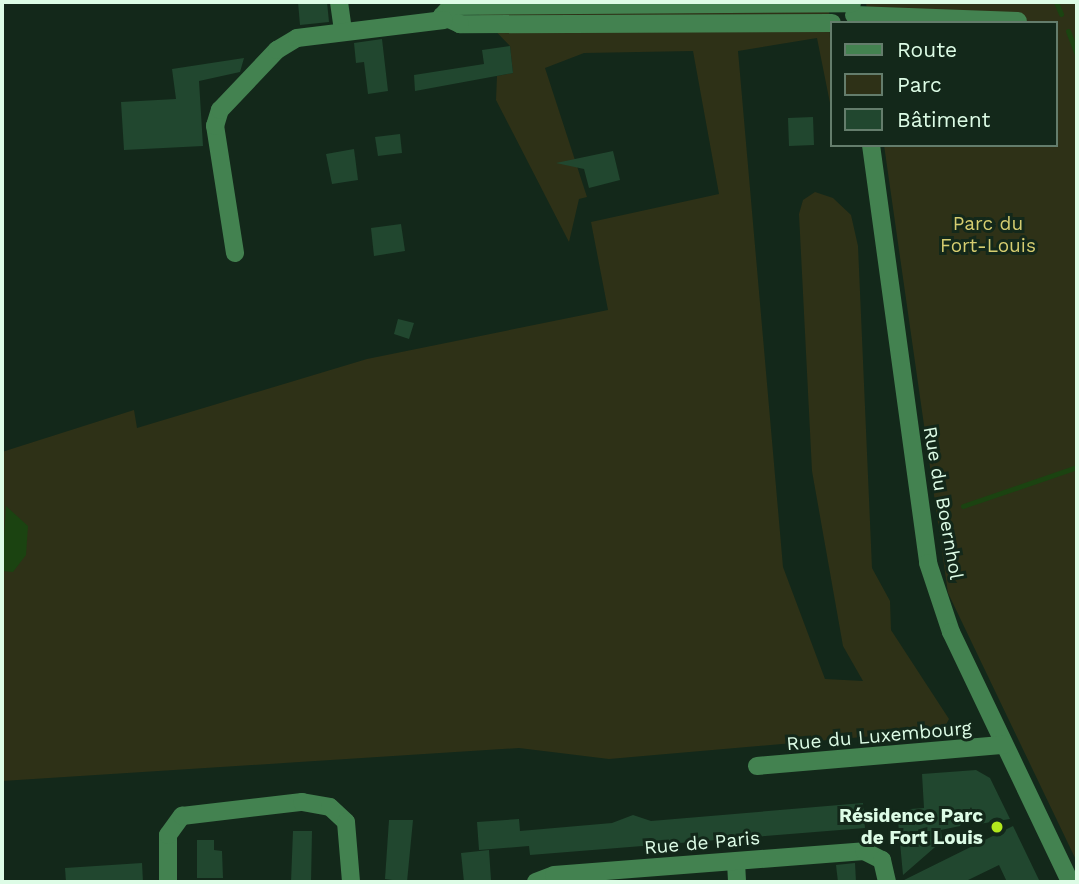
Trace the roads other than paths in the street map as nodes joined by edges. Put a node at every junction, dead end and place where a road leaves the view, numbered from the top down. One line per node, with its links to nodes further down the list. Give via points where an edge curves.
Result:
1 (339, 2): 7 (street)
2 (830, 2): 3 (street); 4 (street, via 451,6)
3 (853, 11): 5 (street)
4 (444, 20): 6 (street); 7 (street)
5 (1018, 21)
6 (830, 23)
7 (343, 32): 9 (street, via 297,38 276,50 217,114)
8 (871, 147): 10 (street, Rue du Boernhol, via 925,549 948,625)
9 (235, 253)
10 (1004, 745): 11 (street, Rue du Luxembourg); 18 (street, Rue du Boernhol)
11 (757, 766)
12 (736, 862): 15 (street, Rue de Paris, via 547,876); 16 (street); 17 (street, Rue de Paris, via 874,853 884,863)
13 (168, 882): 14 (street, via 168,835 176,821 195,812 310,802 336,810 351,838)
14 (351, 882)
15 (536, 882)
16 (737, 882)
17 (887, 882)
18 (1070, 882)

